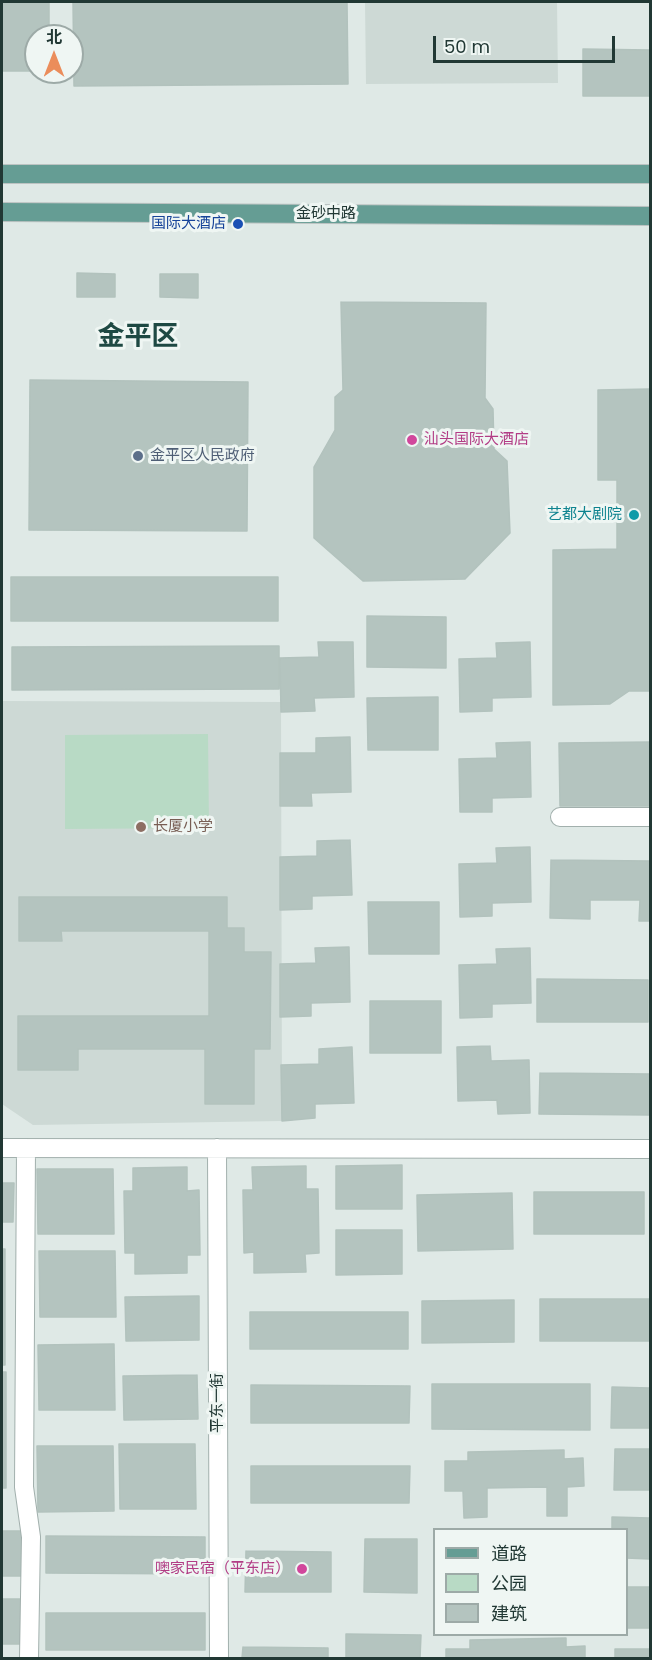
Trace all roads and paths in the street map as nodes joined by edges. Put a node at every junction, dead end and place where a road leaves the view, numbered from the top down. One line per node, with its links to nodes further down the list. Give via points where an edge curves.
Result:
1 (2, 174): 2 (main road)
2 (651, 174)
3 (2, 212): 4 (main road, 金砂中路)
4 (651, 216)
5 (651, 816): 6 (street)
6 (560, 817)
7 (2, 1148): 8 (street)
8 (26, 1148): 9 (street); 11 (street, via 24,1487 31,1537)
9 (217, 1148): 10 (street); 12 (street, 平东一街)
10 (651, 1149)
11 (29, 1659)
12 (219, 1659)

